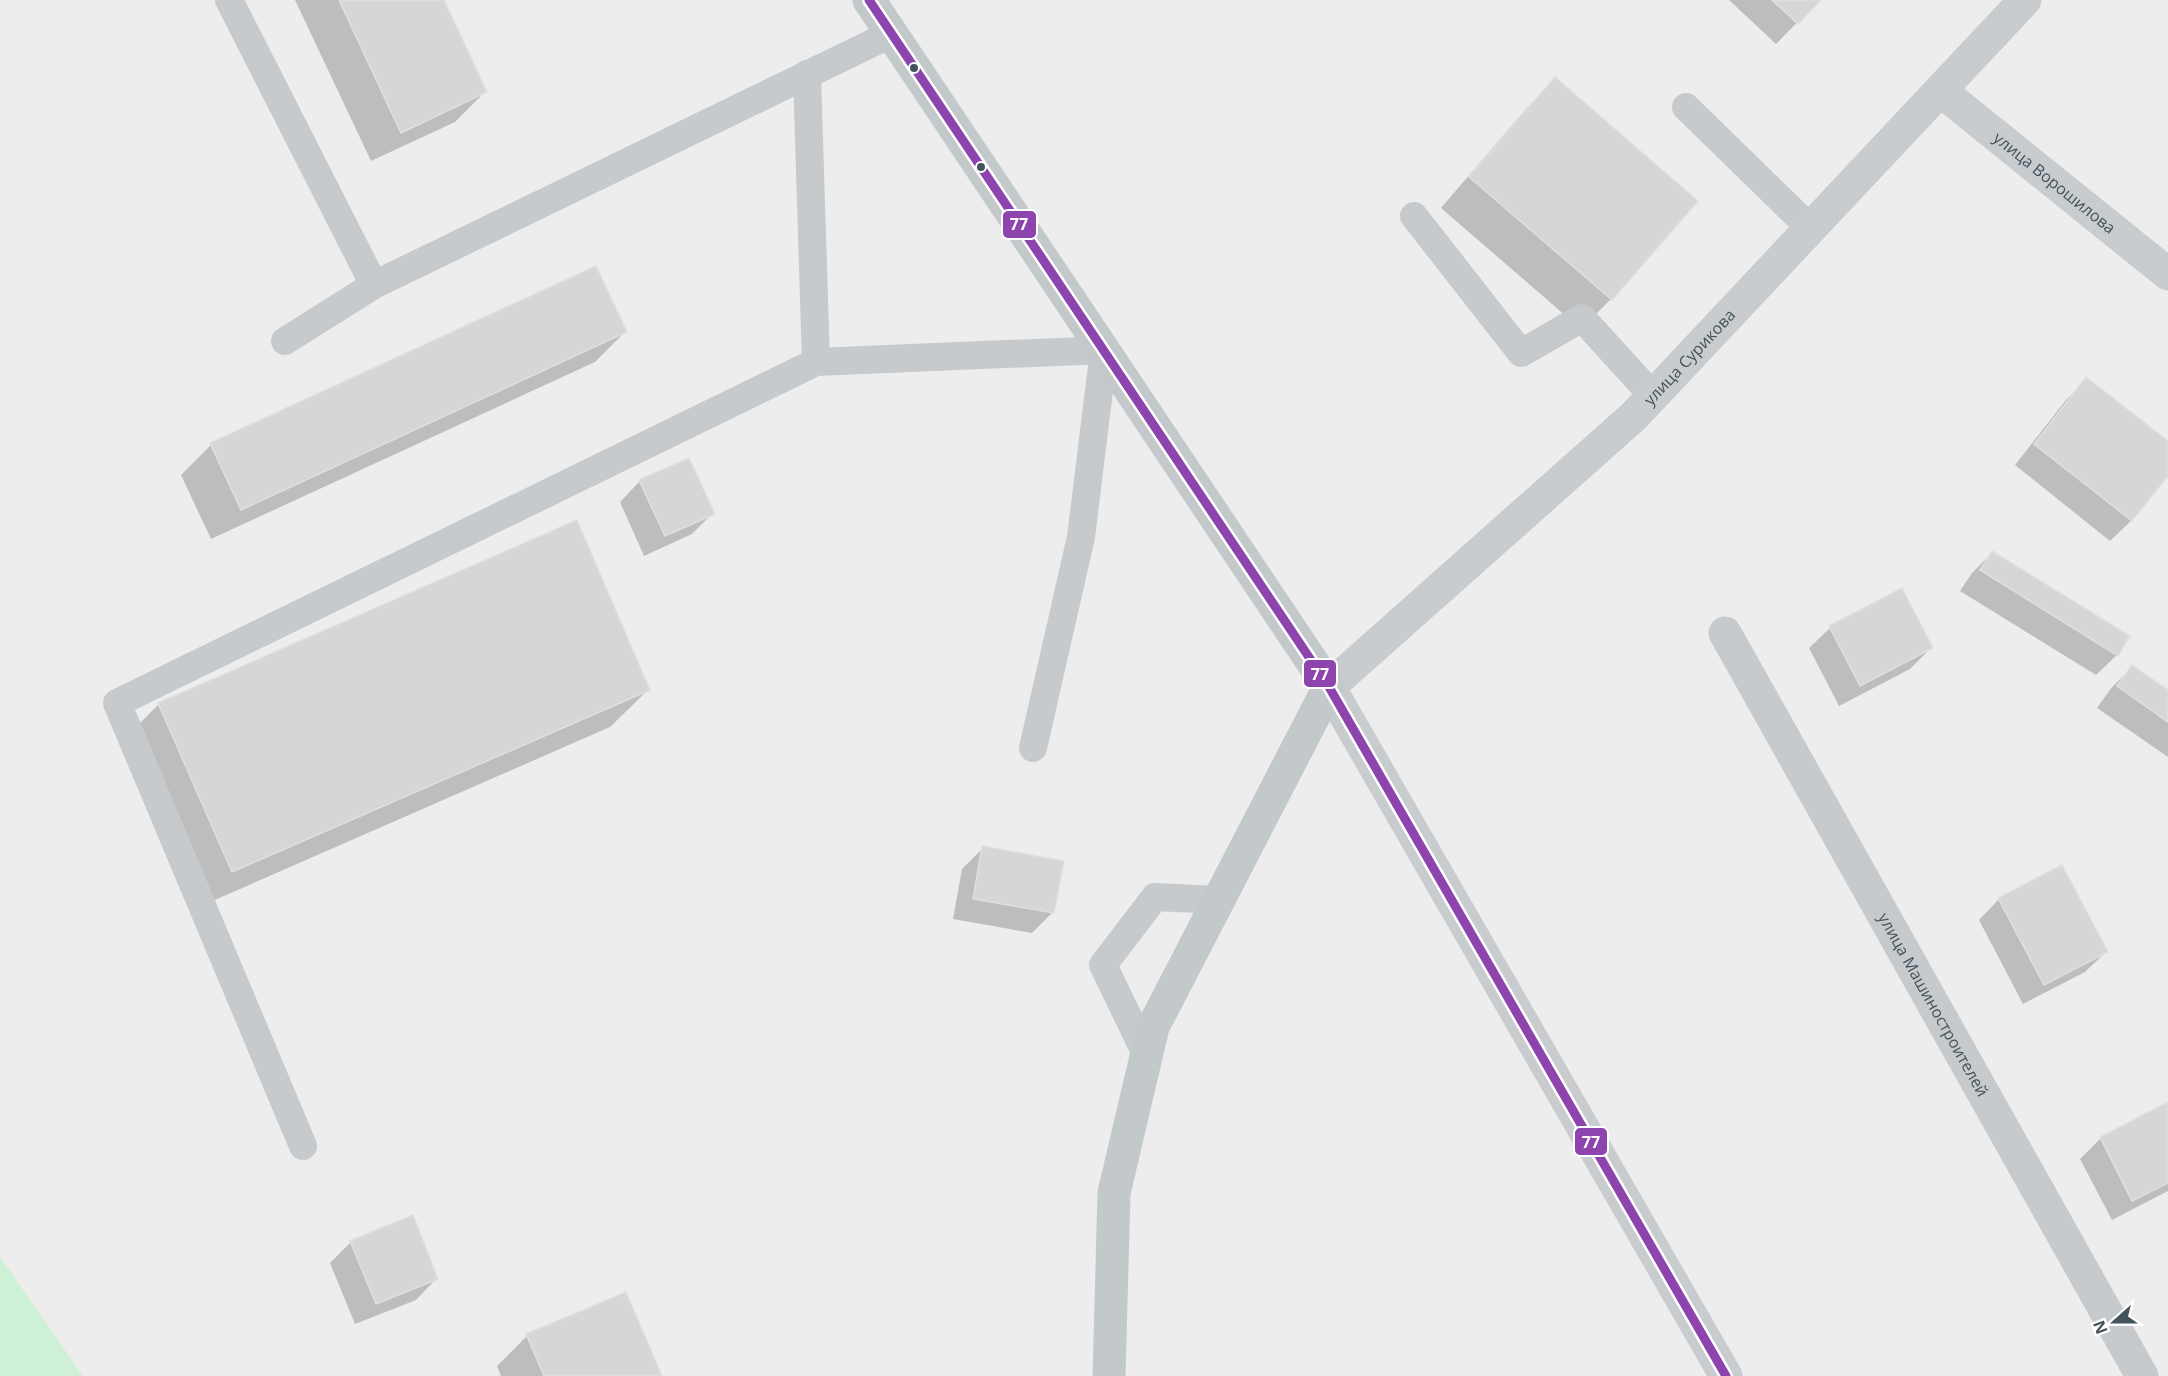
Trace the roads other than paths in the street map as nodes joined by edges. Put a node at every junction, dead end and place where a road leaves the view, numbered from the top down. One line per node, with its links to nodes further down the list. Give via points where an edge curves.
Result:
1 (229, 0): 11 (lane)
2 (869, 0): 4 (main road)
3 (2025, 0): 6 (street, улица Сурикова)
4 (891, 34): 5 (lane); 13 (main road)
5 (807, 74): 11 (lane); 14 (lane)
6 (1941, 91): 9 (street, улица Сурикова); 10 (street, улица Ворошилова)
7 (1686, 107): 9 (lane)
8 (1414, 216): 15 (lane, via 1521,353 1582,318)
9 (1811, 230): 15 (street, улица Сурикова)
10 (2168, 274)
11 (374, 285): 12 (lane)
12 (285, 340)
13 (1104, 350): 14 (lane); 17 (main road); 18 (lane, via 1081,537)
14 (816, 362): 21 (lane, via 117,703)
15 (1653, 396): 17 (street, улица Сурикова)
16 (1725, 633): 24 (street, улица Машиностроителей)
17 (1329, 687): 19 (main road); 23 (street)
18 (1033, 748)
19 (1220, 900): 20 (main road, via 1154,1027); 20 (lane, via 1155,897 1103,965)
20 (1147, 1056): 22 (main road, via 1114,1193)
21 (303, 1146)
22 (1109, 1376)
23 (1726, 1376)
24 (2142, 1376)

